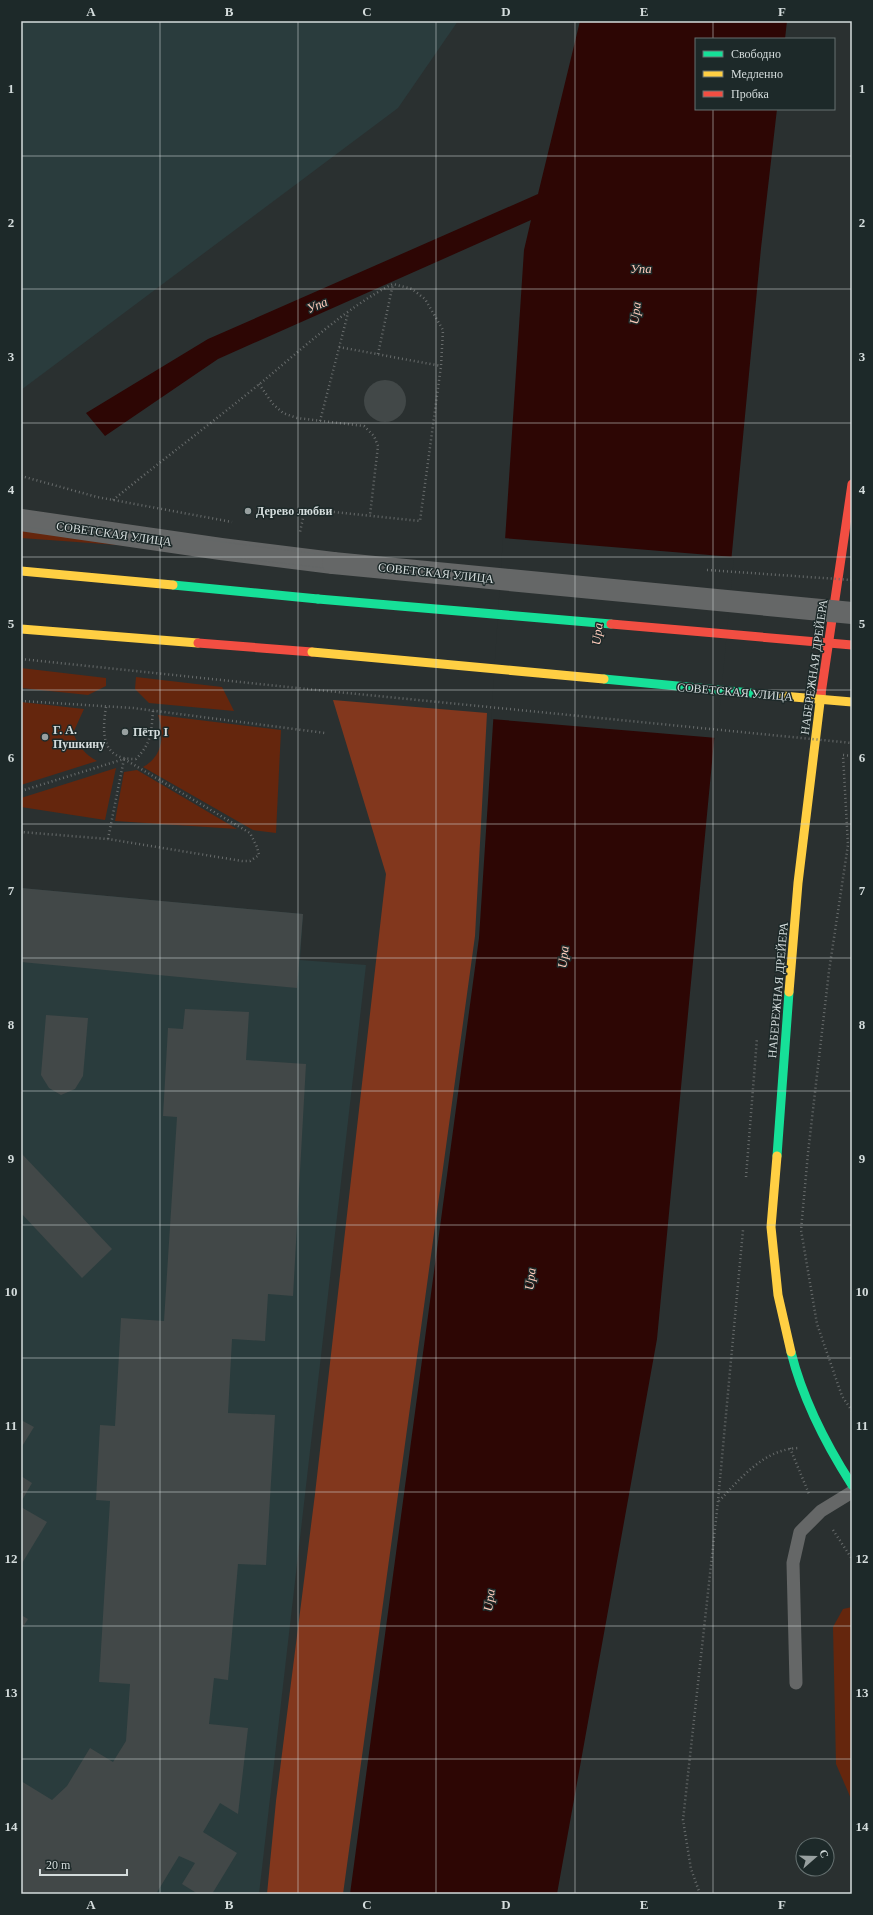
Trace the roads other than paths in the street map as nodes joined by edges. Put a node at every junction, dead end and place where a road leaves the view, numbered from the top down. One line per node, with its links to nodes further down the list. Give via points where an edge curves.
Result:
1 (852, 484): 8 (main road, НАБЕРЕЖНАЯ ДРЕЙЕРА, via 819,711 798,883 771,1227 778,1298 796,1374 828,1447)
2 (21, 520): 4 (street, СОВЕТСКАЯ УЛИЦА, bridge, via 332,563)
3 (21, 570): 6 (main road, bridge, via 318,599)
4 (852, 613)
5 (21, 629): 7 (main road, СОВЕТСКАЯ УЛИЦА, bridge, via 312,652)
6 (852, 645)
7 (852, 702)
8 (852, 1485)
9 (852, 1492): 10 (lane, via 821,1511 800,1532 793,1563)
10 (796, 1683)

